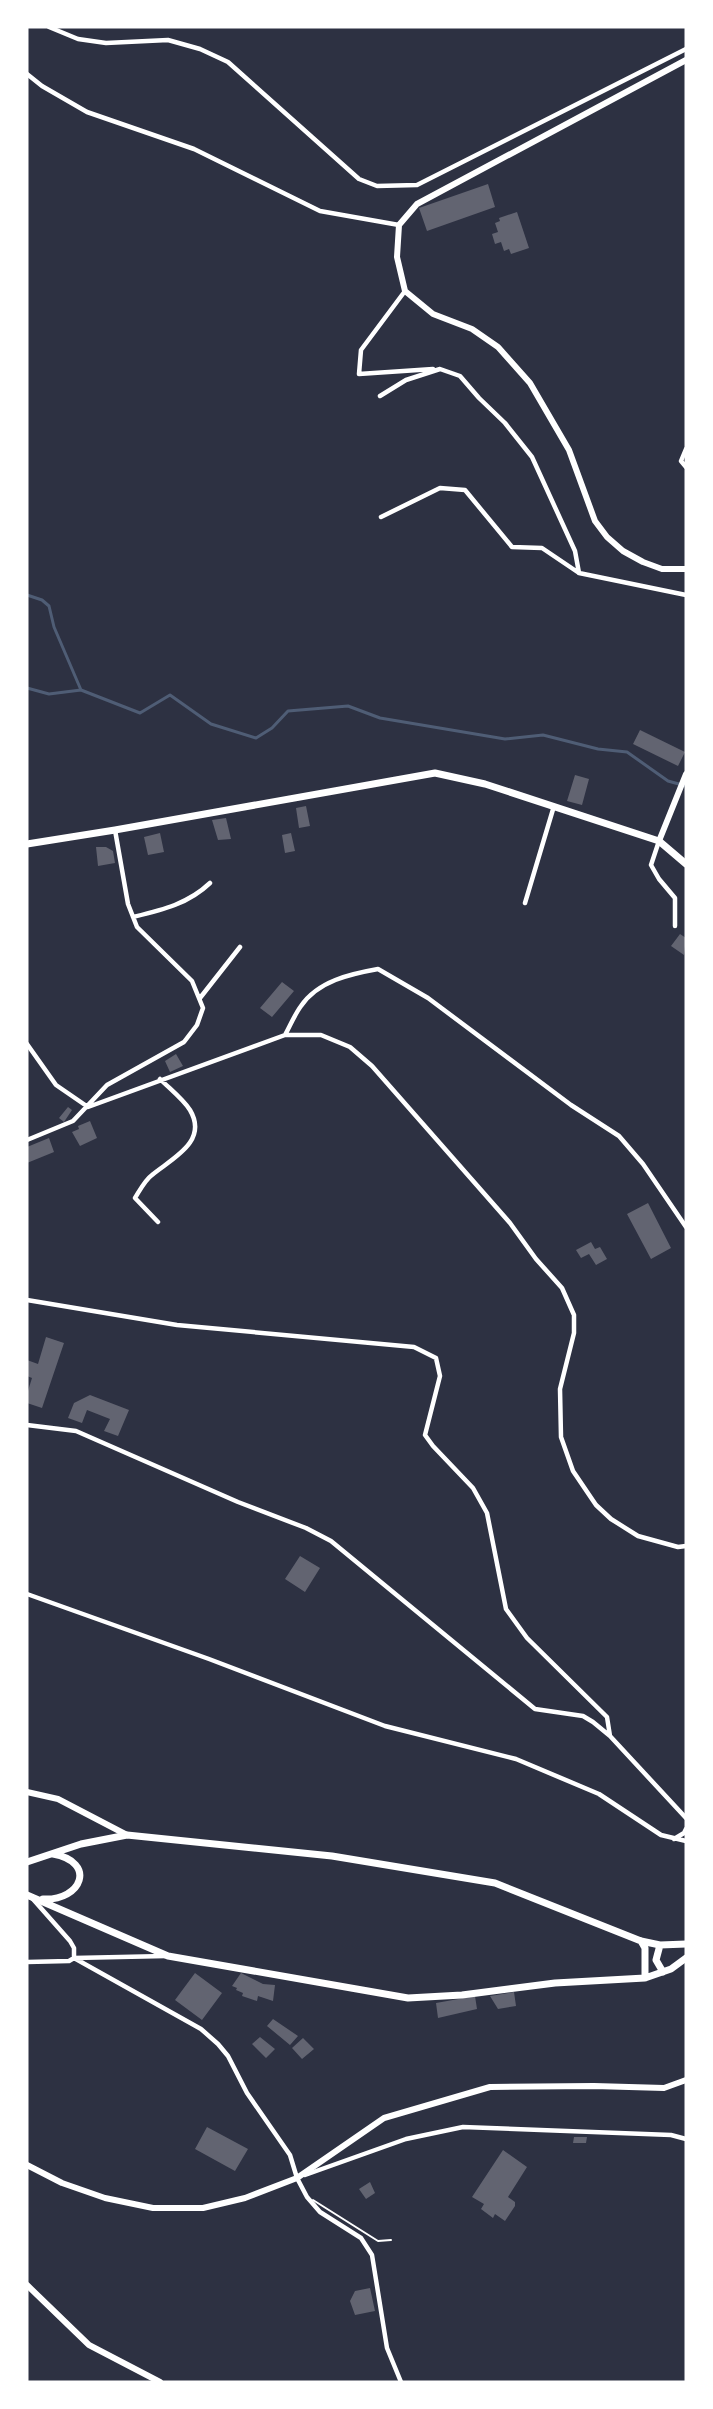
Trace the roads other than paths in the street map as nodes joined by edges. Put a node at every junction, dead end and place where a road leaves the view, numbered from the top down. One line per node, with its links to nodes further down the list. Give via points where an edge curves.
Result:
1 (49, 27): 2 (street, via 78,39 106,43 168,40 200,48 228,62 360,179 377,186 417,186)
2 (686, 49)
3 (686, 60): 5 (street, via 417,204)
4 (27, 74): 5 (street, via 87,112 194,149 320,211)
5 (399, 225): 6 (street, via 397,257)
6 (405, 291): 7 (street, via 361,350 359,374); 12 (street, via 433,314 472,329 498,347 530,383 569,450 596,521 607,537 643,562 662,569)
7 (440, 369): 8 (street, via 406,380); 13 (street, via 460,375 532,457 575,551)
8 (380, 396)
9 (686, 449): 10 (street, via 681,462)
10 (686, 467)
11 (381, 517): 13 (street, via 440,488 465,490 512,547 542,548)
12 (686, 569)
13 (579, 573): 14 (street)
14 (686, 595)
15 (685, 776): 18 (street)
16 (554, 806): 17 (main road, via 435,773); 18 (main road); 22 (street)
17 (115, 830): 19 (main road); 23 (street)
18 (659, 841): 20 (main road); 24 (street, via 651,865 675,898)
19 (27, 844)
20 (686, 864)
21 (210, 883): 23 (street, via 177,905)
22 (525, 903)
23 (133, 917): 26 (street, via 137,927 192,981)
24 (675, 926)
25 (240, 947): 26 (street)
26 (200, 998): 30 (street, via 203,1008 197,1025 184,1042 107,1085)
27 (285, 1035): 29 (street); 33 (street, via 302,1004 322,986 378,969 428,998 619,1136); 36 (street, via 321,1035 350,1047 372,1066 562,1288 573,1315 574,1333 560,1389 561,1437 573,1471 596,1505 611,1519 638,1536)
28 (27, 1044): 30 (street, via 56,1085)
29 (160, 1079): 30 (street); 32 (street, via 189,1108 194,1135 179,1156 149,1176 135,1198)
30 (88, 1107): 31 (street, via 73,1121)
31 (27, 1140)
32 (158, 1222)
33 (686, 1227)
34 (27, 1300): 38 (street, via 177,1325 414,1347 436,1358 440,1376 425,1435 473,1488 487,1513 506,1609 527,1638 607,1717)
35 (27, 1425): 38 (street, via 76,1431 317,1533 535,1709 583,1716)
36 (686, 1546)
37 (27, 1594): 43 (street, via 385,1726 516,1759 598,1794 661,1835)
38 (610, 1736): 40 (street)
39 (27, 1792): 42 (street, via 58,1799)
40 (685, 1818)
41 (686, 1829): 43 (street)
42 (127, 1835): 45 (main road); 48 (main road, via 332,1856 495,1883)
43 (674, 1839): 44 (street)
44 (686, 1841)
45 (52, 1854): 46 (main road); 47 (main road, via 72,1861 81,1880 70,1893 59,1898)
46 (27, 1862)
47 (29, 1896): 51 (main road); 52 (street, via 70,1941)
48 (641, 1941): 50 (main road); 56 (main road, via 645,1948)
49 (686, 1944): 50 (main road)
50 (660, 1945): 55 (main road, via 656,1960)
51 (168, 1956): 52 (street); 56 (main road, via 408,1998)
52 (74, 1958): 54 (street); 60 (street, via 201,2029 218,2044 290,2155)
53 (686, 1958): 55 (main road)
54 (27, 1962)
55 (663, 1972): 56 (main road)
56 (645, 1978)
57 (686, 2080): 60 (street, via 664,2088 490,2087 384,2118)
58 (686, 2139): 60 (street, via 671,2135 463,2127 406,2139)
59 (27, 2165): 60 (street, via 105,2198 153,2208 203,2208 245,2198)
60 (297, 2178): 61 (street)
61 (308, 2197): 62 (lane, via 378,2241); 65 (street, via 320,2212 360,2238 372,2254 387,2349)
62 (391, 2240)
63 (27, 2285): 64 (street, via 89,2344)
64 (160, 2382)
65 (401, 2382)

